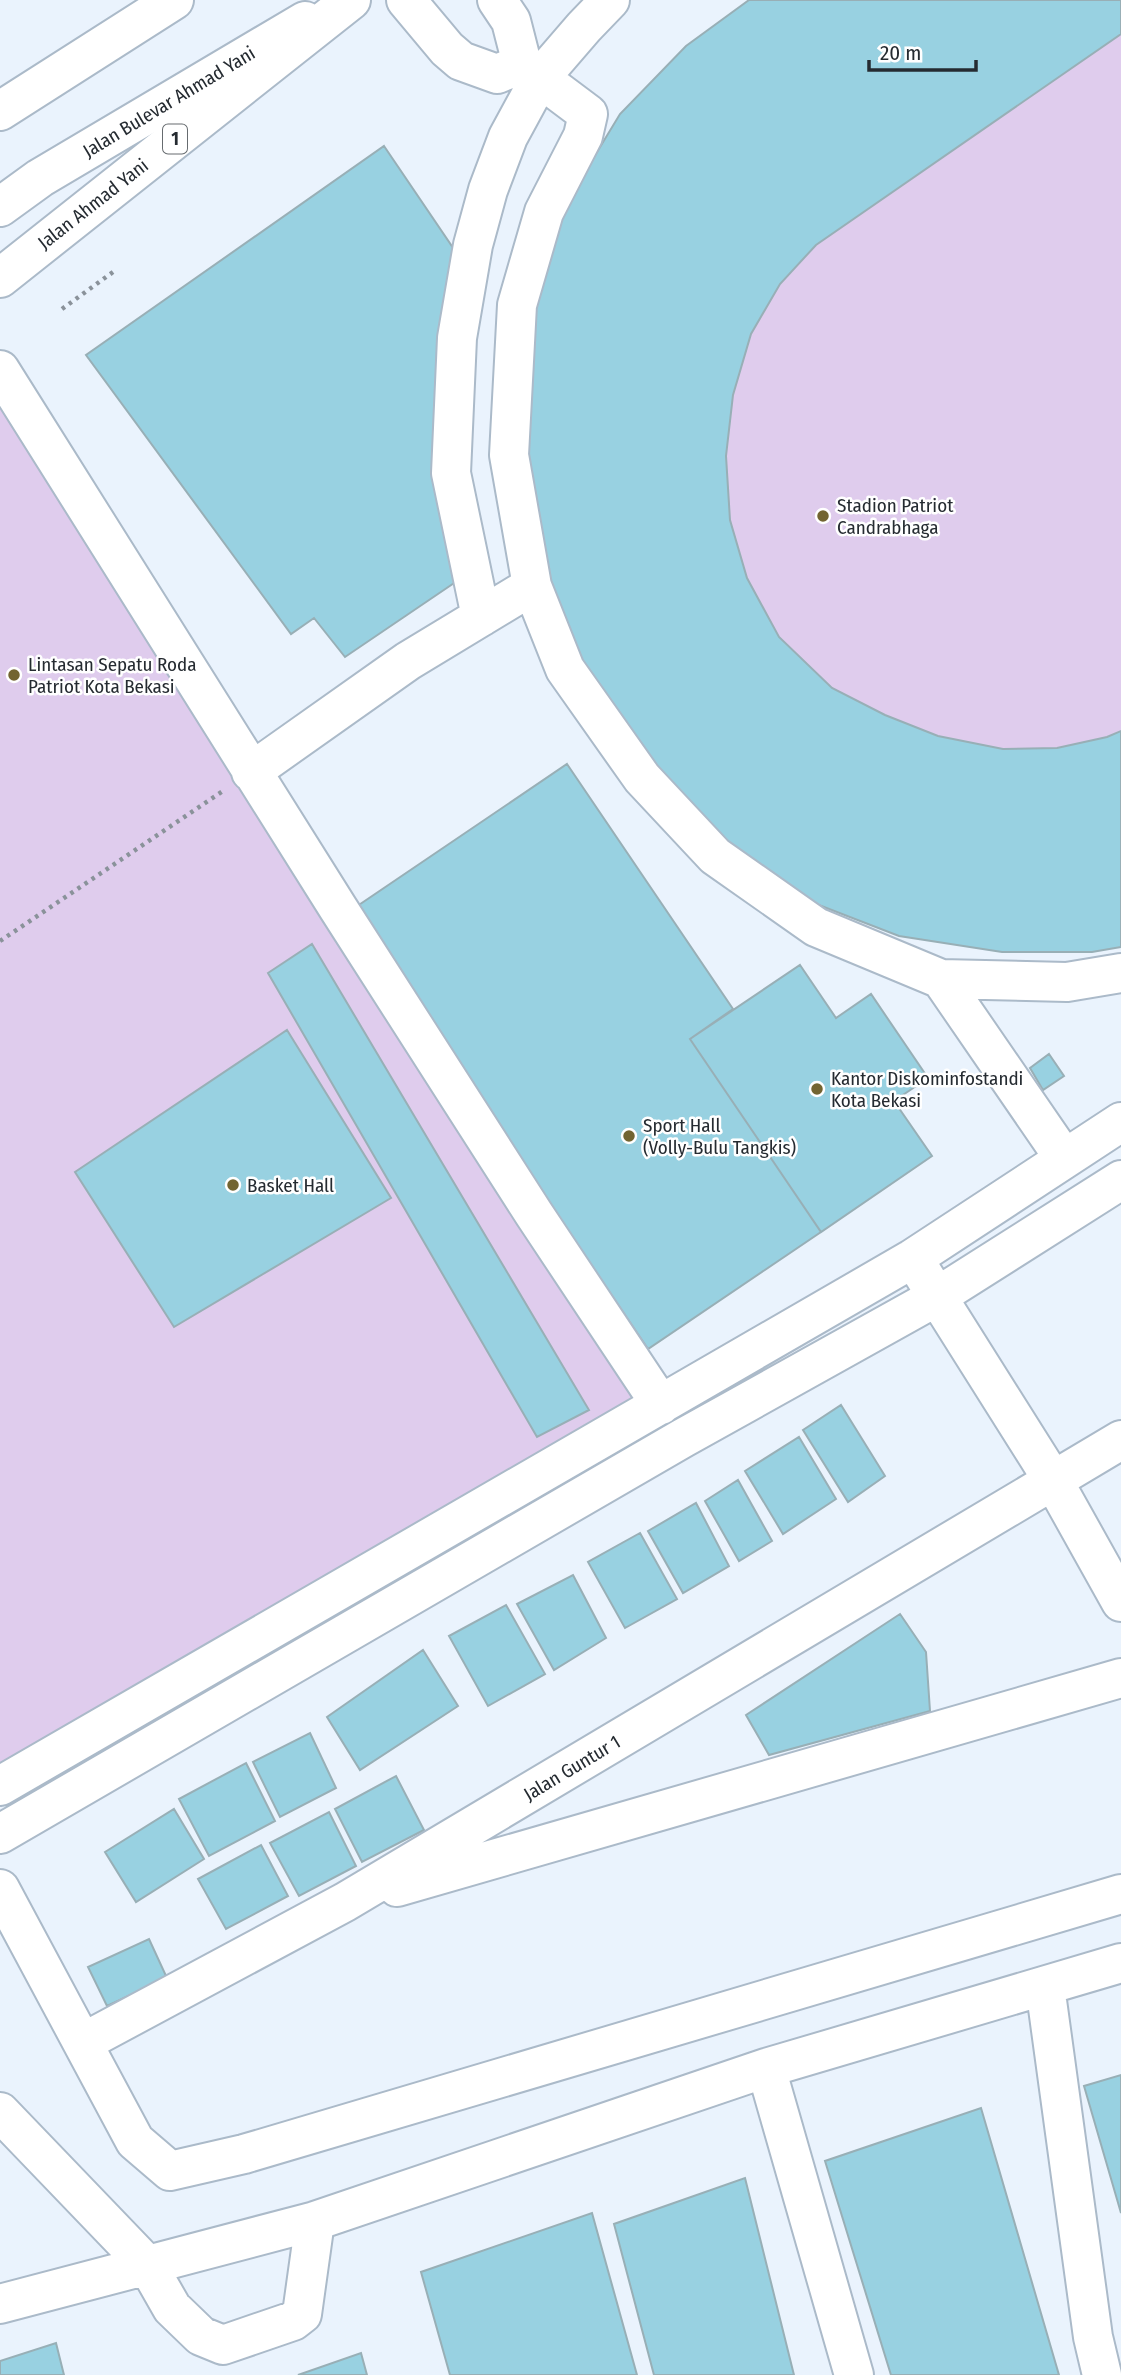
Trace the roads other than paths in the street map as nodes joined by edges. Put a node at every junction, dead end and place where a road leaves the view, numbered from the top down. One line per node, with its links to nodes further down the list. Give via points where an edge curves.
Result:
1 (174, 0): 8 (main road)
2 (340, 0): 9 (main road, Jalan Bulevar Ahmad Yani, via 40,178)
3 (351, 0): 10 (main road, Jalan Ahmad Yani / 1)
4 (406, 0): 7 (main road, via 461,61 497,74)
5 (497, 0): 7 (main road, via 511,21)
6 (611, 0): 7 (main road)
7 (531, 71): 12 (main road, via 588,114 583,136 544,212 517,305 509,455); 13 (main road, via 488,190 457,338 451,473)
8 (0, 111)
9 (0, 207)
10 (0, 278)
11 (0, 370): 14 (main road)
12 (532, 586): 13 (main road); 16 (main road, via 565,668 642,778 715,856 816,927)
13 (481, 617): 14 (main road, via 408,661)
14 (251, 772): 22 (main road)
15 (1121, 972): 16 (main road, via 1067,982)
16 (941, 979): 18 (main road)
17 (1121, 1122): 18 (main road)
18 (1064, 1158): 20 (main road)
19 (1121, 1180): 21 (main road)
20 (912, 1259): 21 (main road); 22 (main road)
21 (938, 1296): 24 (main road); 28 (main road, via 683,1438)
22 (662, 1405): 27 (main road)
23 (1121, 1440): 24 (main road, Jalan Guntur 1)
24 (1055, 1482): 25 (main road); 31 (main road, Jalan Guntur 1)
25 (1121, 1602)
26 (1121, 1678): 31 (main road)
27 (0, 1786)
28 (0, 1834)
29 (0, 1889): 34 (main road)
30 (1121, 1894): 34 (main road, via 244,2154 170,2171 135,2141)
31 (345, 1902): 34 (main road, Jalan Guntur 1)
32 (1121, 1963): 33 (main road)
33 (1045, 1986): 35 (main road); 41 (main road)
34 (83, 2042)
35 (766, 2068): 37 (main road); 40 (main road)
36 (0, 2112): 38 (main road)
37 (315, 2221): 38 (main road); 38 (main road, via 302,2314 223,2345 201,2336 172,2308)
38 (148, 2266): 39 (main road)
39 (0, 2304)
40 (854, 2375)
41 (1102, 2375)

